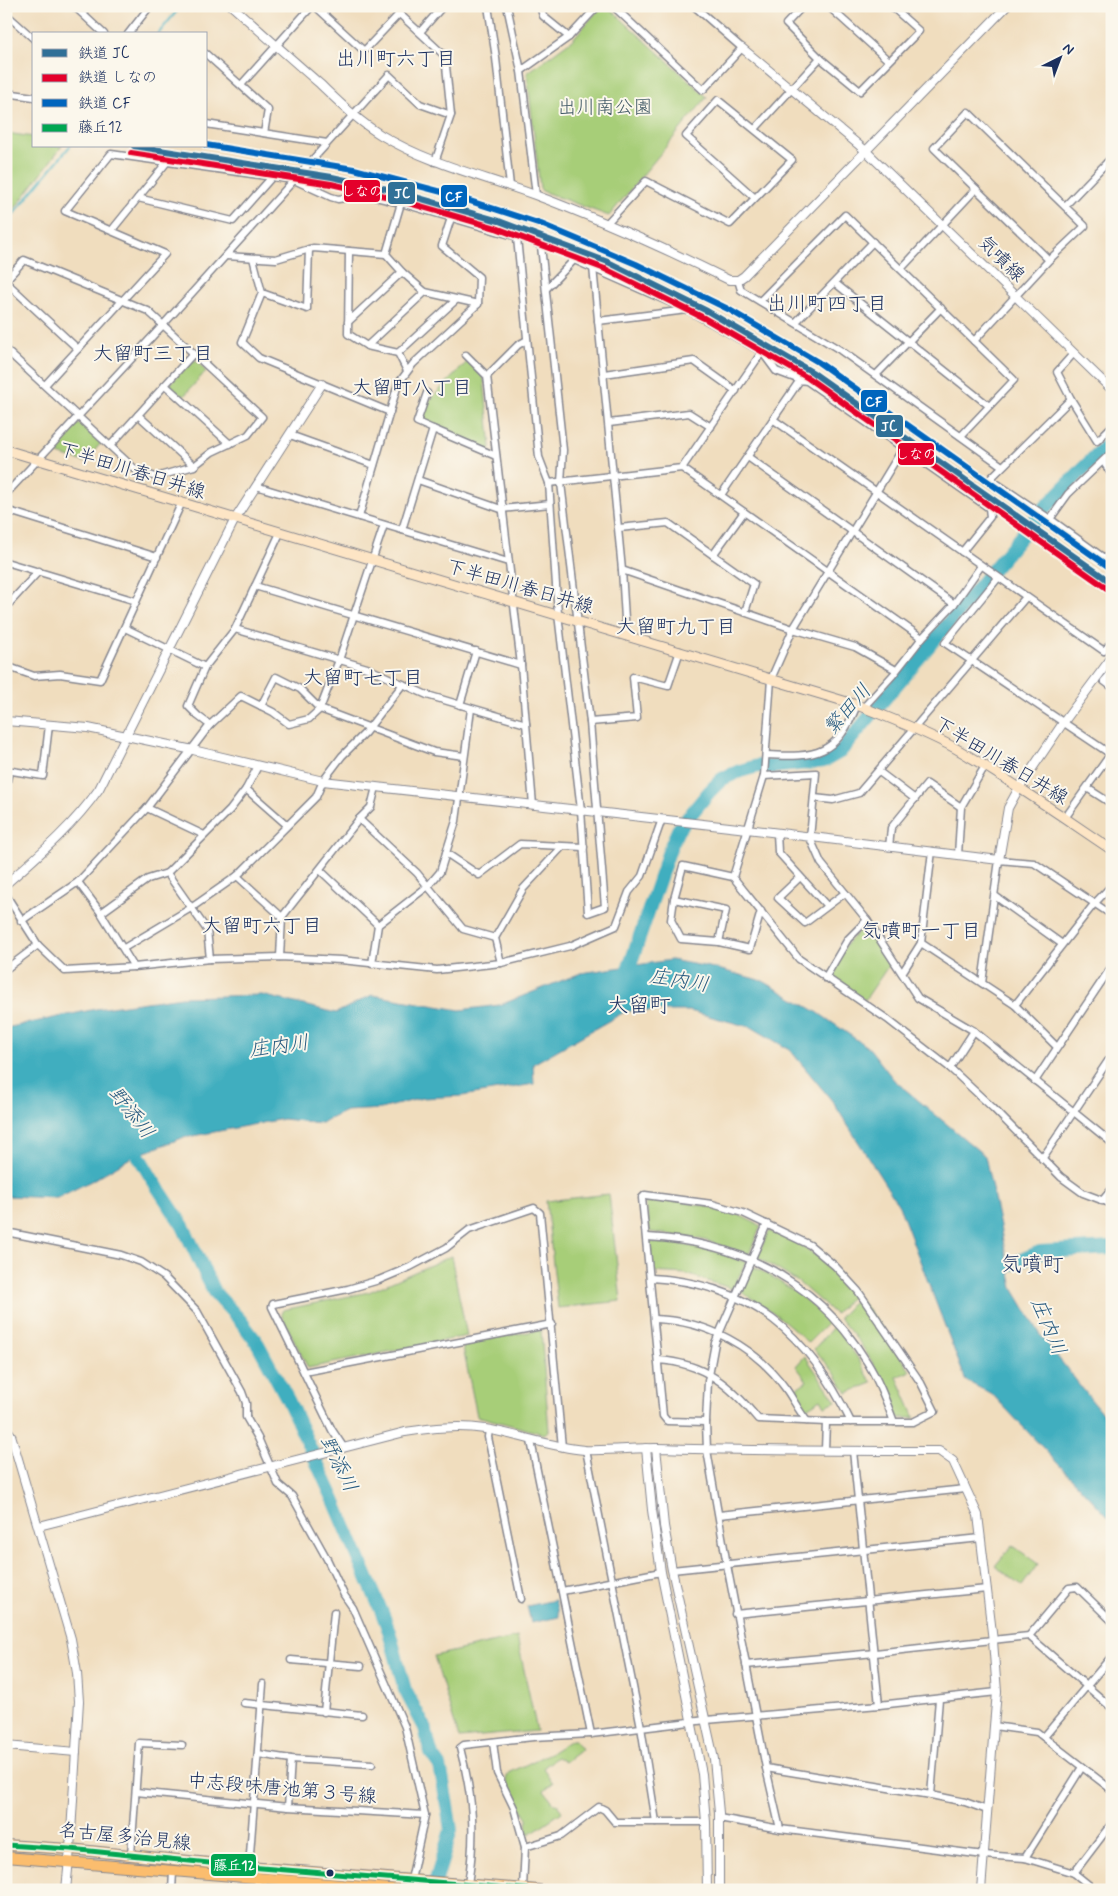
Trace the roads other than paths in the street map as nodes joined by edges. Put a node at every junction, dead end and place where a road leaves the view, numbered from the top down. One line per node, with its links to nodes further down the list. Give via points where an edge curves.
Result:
1 (74, 6): 19 (street)
2 (150, 6): 20 (street)
3 (232, 6): 24 (street)
4 (313, 6): 18 (street, via 364,51); 24 (street)
5 (391, 6): 18 (street)
6 (443, 6): 21 (street)
7 (488, 6): 46 (street)
8 (508, 6): 29 (street)
9 (540, 6): 23 (street, via 543,16)
10 (598, 6): 23 (street)
11 (613, 6): 25 (street, via 703,90)
12 (694, 6): 25 (street)
13 (802, 6): 27 (street, via 786,24)
14 (828, 6): 28 (street)
15 (892, 6): 28 (street, via 919,31)
16 (1007, 6): 40 (street)
17 (6, 14): 22 (street)
18 (400, 14): 21 (street)
19 (102, 32)
20 (130, 32)
21 (420, 32): 35 (street, via 444,56)
22 (32, 37)
23 (569, 37): 29 (street)
24 (276, 45): 30 (street); 34 (street)
25 (742, 48): 31 (street, 気噴線)
26 (208, 56): 30 (street)
27 (820, 58): 28 (street, via 860,91); 31 (street)
28 (889, 61)
29 (521, 71): 48 (street)
30 (241, 85): 38 (street, via 268,110)
31 (792, 88): 37 (street); 40 (street, 気噴線)
32 (6, 93): 33 (street)
33 (32, 97)
34 (353, 114): 35 (street, via 389,76 420,104); 39 (street); 43 (street, via 379,134)
35 (451, 115): 43 (street)
36 (208, 124): 38 (street)
37 (755, 129): 50 (street, via 792,160); 50 (street, via 718,100 686,136)
38 (264, 133): 39 (street)
39 (327, 144): 45 (street)
40 (866, 151): 55 (street, 気噴線); 68 (street)
41 (1112, 157): 52 (street)
42 (167, 162): 44 (street); 49 (street); 56 (street, via 111,154 65,211)
43 (435, 162): 46 (street)
44 (272, 177): 45 (street); 49 (street, via 233,220)
45 (294, 180): 51 (street, via 338,199 367,195); 62 (street)
46 (510, 186): 48 (street)
47 (976, 190): 52 (street, via 934,148 968,112); 55 (street); 64 (street)
48 (536, 195): 54 (street)
49 (138, 198): 56 (street)
50 (755, 198): 54 (street, via 730,224 646,181)
51 (401, 203): 53 (street); 61 (street)
52 (1065, 206): 64 (street, via 1085,226)
53 (451, 218): 57 (street); 78 (street, via 442,246 479,277)
54 (607, 223): 68 (street, via 729,280)
55 (943, 225): 66 (street); 74 (street, 気噴線)
56 (112, 230): 76 (street, via 165,254)
57 (517, 238): 71 (street, via 541,246); 85 (street)
58 (873, 242): 66 (street); 70 (street); 77 (street, via 845,215)
59 (309, 249): 60 (street); 63 (street, via 276,259); 73 (street, via 307,309)
60 (349, 251): 61 (street); 82 (street)
61 (386, 254): 67 (street)
62 (226, 256): 63 (street); 84 (street)
63 (253, 258): 73 (street)
64 (1049, 260): 74 (street)
65 (593, 267): 71 (street, via 574,260); 80 (street); 81 (street)
66 (901, 269): 79 (street)
67 (402, 272): 72 (street); 82 (street)
68 (738, 280): 77 (street, via 741,290)
69 (6, 281): 76 (street, via 24,260); 89 (street)
70 (835, 283): 83 (street); 87 (street)
71 (546, 290): 136 (street, via 563,450)
72 (425, 292): 75 (street); 88 (street)
73 (262, 293): 101 (street, via 242,342 259,358)
74 (1016, 296): 86 (street); 93 (street, 気噴線)
75 (456, 300): 78 (street); 91 (street)
76 (122, 301): 84 (street, via 148,311); 89 (street)
77 (760, 301): 83 (street)
78 (478, 304): 96 (street)
79 (940, 308): 86 (street); 87 (street)
80 (687, 310): 81 (street); 92 (street)
81 (598, 321): 97 (street)
82 (348, 322): 88 (street, via 348,334)
83 (796, 322): 98 (street)
84 (163, 325): 94 (street); 111 (street)
85 (527, 340): 99 (street); 135 (street, via 540,456)
86 (974, 341): 108 (street, via 1014,380)
87 (909, 342): 98 (street); 108 (street)
88 (368, 346): 91 (street)
89 (78, 349): 102 (street)
90 (6, 350): 102 (street)
91 (398, 352): 96 (street)
92 (762, 352): 100 (street, via 776,371); 105 (street)
93 (1074, 353): 104 (street, 気噴線); 107 (street, via 1057,372)
94 (193, 354): 103 (street); 119 (street, via 262,417 248,435)
95 (466, 355): 99 (street)
96 (408, 371): 109 (street, via 398,384)
97 (604, 374): 105 (street, via 694,361); 113 (street)
98 (876, 375): 118 (street)
99 (487, 376): 124 (street)
100 (800, 380): 112 (street); 121 (street, via 807,381)
101 (322, 384): 109 (street); 117 (street)
102 (45, 385): 111 (street)
103 (165, 385): 110 (street); 119 (street)
104 (1112, 390)
105 (736, 391): 115 (street)
106 (427, 393): 116 (street, via 417,422)
107 (1071, 399): 114 (street, via 1097,441); 130 (street)
108 (988, 405): 118 (street)
109 (390, 412): 128 (street)
110 (138, 415): 120 (street); 129 (street)
111 (78, 417): 120 (street); 126 (street)
112 (774, 420): 125 (street); 138 (street)
113 (609, 423): 115 (street, via 688,413); 133 (street)
114 (1112, 426)
115 (711, 427): 131 (street)
116 (433, 429): 124 (street); 134 (street)
117 (290, 435): 128 (street); 137 (street)
118 (961, 436): 130 (street)
119 (230, 444): 129 (street, via 212,452)
120 (110, 446): 129 (street, via 137,471 156,476)
121 (903, 448): 138 (street); 154 (street, via 989,508 990,517)
122 (6, 450): 126 (main road, 下半田川春日井線)
123 (1112, 452): 127 (street)
124 (496, 456): 143 (street)
125 (748, 457): 140 (street); 152 (street)
126 (39, 460): 139 (street); 141 (main road, 下半田川春日井線)
127 (1102, 461): 132 (street); 148 (street, via 1068,494)
128 (374, 465): 146 (street)
129 (194, 466)
130 (1002, 466): 148 (street, via 990,479)
131 (682, 468): 133 (street); 140 (street)
132 (1112, 475)
133 (613, 476): 136 (street); 150 (street)
134 (418, 480): 143 (street); 151 (street)
135 (549, 483): 136 (street); 142 (street)
136 (561, 483): 175 (street)
137 (256, 486): 146 (street); 147 (street)
138 (877, 493): 152 (street); 154 (street)
139 (6, 494)
140 (720, 495): 145 (street)
141 (182, 502): 147 (main road, 下半田川春日井線); 156 (street)
142 (550, 504): 143 (street); 173 (street)
143 (501, 509): 159 (street)
144 (6, 510): 156 (street)
145 (744, 512): 155 (street); 164 (street)
146 (359, 517): 149 (street)
147 (235, 519): 153 (main road, 下半田川春日井線); 182 (street)
148 (1050, 519): 160 (street)
149 (384, 525): 151 (street); 157 (street)
150 (619, 528): 155 (street, via 668,523); 162 (street)
151 (402, 530): 159 (street)
152 (853, 532): 164 (street); 170 (street)
153 (280, 533): 157 (main road, 下半田川春日井線); 166 (street)
154 (962, 552): 161 (street)
155 (713, 555): 172 (street, via 754,584)
156 (157, 556): 168 (street)
157 (372, 560): 169 (main road, 下半田川春日井線); 174 (street)
158 (6, 562): 163 (street)
159 (508, 562): 169 (street)
160 (1112, 564)
161 (982, 566): 165 (street); 170 (street)
162 (622, 570): 172 (street); 179 (street)
163 (39, 571): 168 (street); 171 (street)
164 (828, 571): 178 (street); 180 (street)
165 (998, 578): 167 (street); 187 (street, via 945,643)
166 (255, 586): 174 (street); 177 (street)
167 (1026, 597): 181 (street, via 1104,651); 187 (street)
168 (136, 601): 176 (street)
169 (514, 602): 173 (main road, 下半田川春日井線); 188 (street)
170 (954, 604): 180 (street)
171 (6, 607)
172 (745, 612): 178 (street)
173 (558, 614): 175 (main road, 下半田川春日井線); 232 (street)
174 (354, 615): 183 (street); 186 (street)
175 (578, 621): 179 (main road, 下半田川春日井線); 202 (street)
176 (125, 628): 182 (street); 189 (street, via 100,680 60,674 34,676)
177 (235, 629): 186 (street); 190 (street)
178 (794, 629): 191 (street, via 855,647); 193 (street)
179 (626, 635): 184 (main road, 下半田川春日井線)
180 (922, 638): 191 (street)
181 (1112, 642)
182 (169, 650): 190 (street); 209 (street)
183 (476, 651): 188 (street); 196 (street)
184 (680, 652): 193 (main road, 下半田川春日井線); 202 (street, via 668,686 633,677 637,718)
185 (1112, 657): 203 (street)
186 (339, 660): 194 (street); 200 (street)
187 (971, 661): 203 (street); 208 (street)
188 (521, 665): 204 (street)
189 (6, 666)
190 (205, 668): 206 (street, via 188,706)
191 (896, 670): 198 (street)
192 (1112, 672): 195 (street, via 1104,681)
193 (771, 679): 198 (main road, 下半田川春日井線); 212 (street)
194 (403, 684): 196 (street); 207 (street)
195 (1112, 687)
196 (460, 705): 199 (street)
197 (261, 706): 200 (street, via 288,724 309,719); 200 (street, via 276,677 300,689); 206 (street, via 241,696)
198 (861, 707): 208 (main road, 下半田川春日井線); 212 (street, via 834,744 819,753 793,757)
199 (471, 708): 204 (street); 213 (street)
200 (320, 709): 207 (street)
201 (6, 721): 205 (street)
202 (590, 722): 233 (street)
203 (1063, 723): 211 (street); 222 (street)
204 (526, 724): 229 (street)
205 (49, 725): 209 (street, via 88,728); 216 (street, via 43,776)
206 (210, 725): 210 (street)
207 (369, 728): 213 (street, via 434,752); 219 (street)
208 (914, 728): 215 (main road, 下半田川春日井線); 217 (street)
209 (126, 736): 210 (street); 256 (street, via 85,809 63,834)
210 (192, 750): 214 (street); 231 (street)
211 (1111, 753): 223 (street)
212 (766, 755): 218 (street)
213 (464, 756): 225 (street)
214 (258, 766): 219 (street); 224 (street)
215 (985, 766): 222 (main road, 下半田川春日井線); 230 (street)
216 (8, 770): 220 (street)
217 (878, 771): 226 (street, via 859,793 833,800); 227 (street)
218 (764, 776): 226 (street, via 816,773); 238 (street)
219 (324, 781): 221 (street); 237 (street, via 316,797)
220 (6, 786)
221 (376, 788): 225 (street); 235 (street, via 371,807)
222 (1019, 788): 234 (main road, 下半田川春日井線); 249 (street, via 1008,808)
223 (1087, 788): 228 (street); 234 (street)
224 (246, 789): 237 (street); 240 (street)
225 (459, 797): 229 (street); 247 (street, via 456,821)
226 (814, 798): 241 (street)
227 (915, 799): 230 (street, via 927,784); 244 (street, via 891,828)
228 (1112, 804)
229 (533, 805): 232 (street)
230 (960, 807): 248 (street)
231 (147, 808): 240 (street); 255 (street)
232 (581, 810): 233 (street); 243 (street)
233 (597, 812): 236 (street); 243 (street, via 605,907 588,913)
234 (1065, 818): 245 (main road, 下半田川春日井線)
235 (359, 819): 250 (street); 258 (street)
236 (662, 819): 238 (street); 281 (street, via 642,876 630,892 616,926 570,946)
237 (287, 825): 252 (street)
238 (747, 829): 239 (street); 253 (street)
239 (777, 833): 241 (street); 254 (street, via 778,852)
240 (204, 835): 251 (street)
241 (810, 838): 244 (street); 259 (street, via 821,863)
242 (562, 847): 243 (street); 247 (street, via 520,844 479,875); 273 (street, via 523,889)
243 (584, 847)
244 (889, 847): 246 (street)
245 (1112, 850)
246 (932, 851): 248 (street); 275 (street)
247 (446, 853): 258 (street, via 440,872)
248 (958, 855): 249 (street)
249 (999, 860): 261 (street); 263 (street, via 1034,863)
250 (320, 870): 269 (street); 272 (street)
251 (168, 873): 265 (street); 267 (street, via 148,880)
252 (237, 876): 265 (street); 269 (street)
253 (733, 877): 262 (street, via 683,866); 266 (street)
254 (800, 877): 264 (street); 264 (street, via 778,898 805,923)
255 (78, 882): 267 (street); 271 (street)
256 (6, 884)
257 (1112, 885): 263 (street)
258 (428, 886): 272 (street); 273 (street, via 463,929)
259 (845, 893): 264 (street); 270 (street)
260 (6, 896): 271 (street)
261 (995, 896): 276 (street); 289 (street)
262 (674, 899): 274 (street, via 671,920 682,939); 274 (street, via 726,910)
263 (1094, 904): 268 (street); 276 (street)
264 (827, 906)
265 (191, 908): 278 (street); 280 (street, via 207,930)
266 (761, 911): 274 (street, via 750,949); 288 (street, via 799,959)
267 (101, 913): 278 (street)
268 (1112, 915)
269 (282, 917): 279 (street)
270 (867, 920): 286 (street); 288 (street, via 848,939)
271 (21, 921): 277 (street)
272 (378, 925): 282 (street)
273 (495, 938): 281 (street)
274 (719, 942)
275 (921, 943): 286 (street); 289 (street)
276 (1062, 944): 290 (street)
277 (38, 945): 284 (street, via 65,971); 285 (street)
278 (124, 948): 284 (street)
279 (280, 957): 280 (street); 282 (street)
280 (210, 959): 284 (street)
281 (501, 963): 282 (street, via 437,970)
282 (372, 964)
283 (1112, 966): 287 (street)
284 (134, 967)
285 (6, 969)
286 (902, 973): 291 (street, via 918,998)
287 (1110, 974): 292 (street)
288 (825, 978): 295 (street, via 887,1019)
289 (982, 983): 290 (street)
290 (1015, 1005): 292 (street)
291 (974, 1031): 295 (street); 297 (street)
292 (1057, 1047): 297 (street)
293 (1112, 1055): 294 (street)
294 (1105, 1066): 296 (street); 298 (street)
295 (950, 1068): 300 (street)
296 (1112, 1071)
297 (1035, 1081): 298 (street)
298 (1073, 1113): 299 (street); 300 (street)
299 (1112, 1143)
300 (1042, 1159): 302 (street, via 1083,1193)
301 (1112, 1189): 302 (street)
302 (1102, 1201): 303 (street)
303 (1112, 1204)
304 (766, 1224): 306 (street, via 712,1204 645,1195 642,1198); 307 (street); 320 (street, via 810,1245 835,1266 858,1291 921,1383 935,1411 913,1422)
305 (6, 1232): 332 (street, via 121,1255 141,1262 169,1282 202,1319 242,1392 246,1417)
306 (647, 1237): 307 (street, via 686,1240); 308 (street)
307 (750, 1259): 309 (street); 320 (street, via 807,1293 840,1326 868,1363)
308 (651, 1278): 309 (street, via 675,1279); 310 (street)
309 (736, 1297): 312 (street); 319 (street, via 772,1318 808,1352 838,1394)
310 (655, 1319): 312 (street, via 694,1324); 313 (street)
311 (552, 1324): 314 (street); 314 (street, via 540,1213 534,1208 470,1230 446,1248 379,1280 273,1304); 324 (street)
312 (720, 1335): 315 (street); 316 (street, via 738,1344 771,1370)
313 (658, 1360): 315 (street, via 683,1364); 317 (street, via 664,1420)
314 (304, 1372): 325 (street)
315 (710, 1375): 316 (street, via 738,1395 758,1419); 317 (street)
316 (807, 1421): 318 (street)
317 (706, 1422): 329 (street)
318 (826, 1422): 319 (street); 330 (street)
319 (851, 1422): 320 (street)
320 (894, 1422)
321 (6, 1428): 336 (street)
322 (488, 1430): 323 (street); 325 (street, via 442,1427 405,1432); 345 (street)
323 (531, 1440): 324 (street); 344 (street)
324 (562, 1447): 328 (street)
325 (344, 1448): 332 (street)
326 (646, 1448): 327 (street); 328 (street); 341 (street)
327 (656, 1448): 329 (street); 340 (street)
328 (586, 1450): 342 (street)
329 (707, 1450): 330 (street); 335 (street)
330 (825, 1450): 331 (street)
331 (854, 1451): 333 (street, via 939,1451 953,1461); 334 (street)
332 (271, 1466): 336 (street); 390 (street, via 278,1484 292,1496 327,1559 378,1664 405,1728)
333 (965, 1489): 334 (street); 337 (street, via 978,1515)
334 (860, 1501): 335 (street); 338 (street)
335 (719, 1515): 339 (street)
336 (39, 1526): 378 (street, via 71,1639 77,1673)
337 (981, 1538): 338 (street); 343 (street)
338 (864, 1551): 339 (street); 346 (street)
339 (726, 1565): 340 (street); 348 (street)
340 (672, 1570): 369 (street)
341 (661, 1572): 342 (street); 370 (street)
342 (612, 1581): 344 (street); 372 (street)
343 (987, 1589): 346 (street); 351 (street)
344 (562, 1591): 373 (street)
345 (521, 1599)
346 (869, 1602): 348 (street); 352 (street)
347 (334, 1612): 355 (street)
348 (735, 1614): 356 (street)
349 (1112, 1621): 350 (street, via 1074,1587)
350 (1029, 1636): 351 (street); 359 (street)
351 (993, 1641): 352 (street); 360 (street)
352 (874, 1653): 356 (street); 363 (street)
353 (1112, 1656): 359 (street)
354 (291, 1660): 355 (street)
355 (329, 1663): 357 (street); 366 (street)
356 (746, 1665): 368 (street)
357 (361, 1666)
358 (263, 1684): 364 (street)
359 (1086, 1686): 365 (street); 374 (street)
360 (997, 1692): 361 (street); 371 (street)
361 (939, 1699): 363 (street); 386 (street)
362 (244, 1703): 364 (street)
363 (879, 1705): 368 (street)
364 (262, 1706): 366 (street); 379 (street)
365 (1112, 1708)
366 (324, 1712): 367 (street)
367 (362, 1715)
368 (755, 1717): 369 (street); 383 (street)
369 (706, 1720): 370 (street); 391 (street, via 714,1760)
370 (692, 1722): 372 (street); 393 (street, via 702,1774)
371 (994, 1726): 374 (street, via 1038,1732); 389 (street)
372 (641, 1727): 373 (street); 392 (street)
373 (591, 1734): 375 (street)
374 (1044, 1737): 382 (street)
375 (493, 1742): 397 (street, via 496,1773 514,1808); 408 (street, via 460,1748 468,1777 474,1823)
376 (182, 1745): 385 (street, via 139,1743)
377 (6, 1746): 378 (street)
378 (76, 1752): 398 (street)
379 (258, 1754): 380 (street); 387 (street)
380 (291, 1759): 381 (street); 388 (street)
381 (372, 1764)
382 (1082, 1767): 384 (street); 402 (street)
383 (766, 1768): 386 (street); 395 (street)
384 (1112, 1790)
385 (136, 1792): 387 (street, 中志段味唐池第３号線); 399 (street)
386 (931, 1795): 389 (street)
387 (254, 1804): 388 (street, 中志段味唐池第３号線); 404 (street)
388 (288, 1807): 390 (street, 中志段味唐池第３号線)
389 (987, 1810): 400 (street)
390 (425, 1815): 409 (street)
391 (719, 1818): 395 (street); 417 (street)
392 (656, 1822): 393 (street); 397 (street, via 615,1822 606,1810 599,1807 561,1836)
393 (706, 1822): 416 (street)
394 (1112, 1823): 406 (street)
395 (780, 1829): 400 (street)
396 (6, 1845): 398 (main road, 名古屋多治見線)
397 (525, 1847): 410 (street)
398 (70, 1849): 399 (main road, 名古屋多治見線); 403 (street)
399 (131, 1855): 404 (main road, 名古屋多治見線)
400 (984, 1855): 402 (street); 418 (street)
401 (6, 1857): 403 (main road, 名古屋多治見線)
402 (1025, 1858): 406 (street)
403 (69, 1862): 405 (main road, 名古屋多治見線); 411 (street)
404 (249, 1867): 409 (main road, 名古屋多治見線)
405 (173, 1872): 407 (main road, 名古屋多治見線); 412 (street)
406 (1074, 1872): 419 (street)
407 (257, 1877): 413 (street); 414 (main road, 名古屋多治見線)
408 (468, 1884): 409 (main road, 名古屋多治見線, via 423,1880); 410 (main road, 名古屋多治見線)
409 (410, 1885)
410 (523, 1888): 415 (main road, 名古屋多治見線)
411 (66, 1890)
412 (172, 1890)
413 (258, 1890)
414 (400, 1890)
415 (539, 1890)
416 (707, 1890)
417 (718, 1890)
418 (981, 1890)
419 (1095, 1890)

